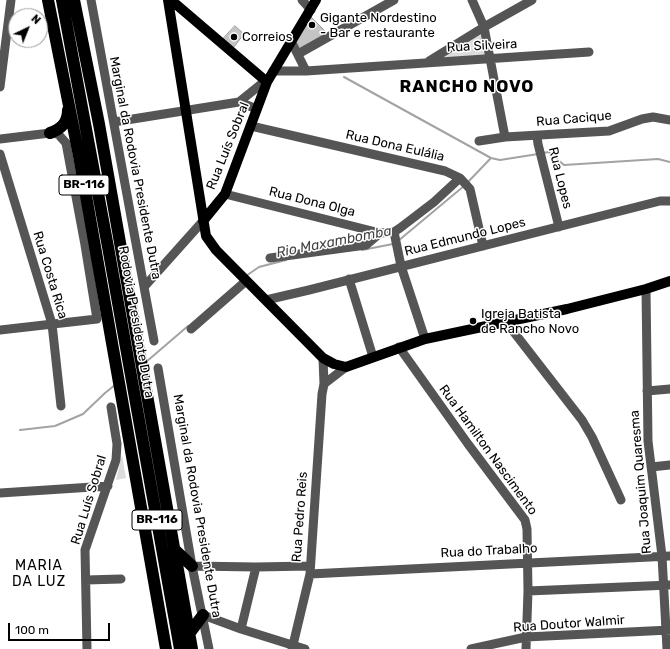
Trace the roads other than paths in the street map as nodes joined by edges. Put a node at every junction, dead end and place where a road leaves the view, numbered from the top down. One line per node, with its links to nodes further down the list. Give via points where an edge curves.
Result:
1 (11, 0): 25 (street)
2 (47, 0): 26 (highway, BR-116)
3 (62, 0): 95 (highway, Rodovia Presidente Dutra / BR-116)
4 (74, 0): 15 (highway, Rodovia Presidente Dutra / BR-116)
5 (78, 0): 15 (highway)
6 (91, 0): 31 (street, Marginal da Rodovia Presidente Dutra)
7 (168, 0): 29 (main road)
8 (171, 0): 24 (main road)
9 (302, 0): 14 (street)
10 (316, 0): 14 (main road, Rua Luís Sobral)
11 (394, 0): 19 (street)
12 (472, 0): 16 (street)
13 (532, 0): 16 (street)
14 (311, 10): 17 (main road, Rua Luís Sobral)
15 (80, 24): 77 (highway, Rodovia Presidente Dutra / BR-116)
16 (484, 27): 20 (street); 21 (street)
17 (291, 41): 19 (street); 22 (main road, Rua Luís Sobral)
18 (589, 52): 20 (street, Rua Silveira)
19 (298, 54): 23 (street)
20 (490, 58): 21 (street, Rua Silveira); 35 (street)
21 (427, 62): 23 (street, Rua Silveira)
22 (273, 71): 23 (street, Rua Silveira); 24 (main road, Rua Luís Sobral)
23 (306, 71)
24 (266, 82): 27 (street); 28 (main road, Rua Luís Sobral)
25 (0, 83)
26 (68, 101): 33 (highway, via 65,122); 94 (highway, BR-116)
27 (239, 102): 28 (street); 29 (street)
28 (257, 109): 32 (main road, Rua Luís Sobral)
29 (186, 110): 31 (street); 41 (main road)
30 (670, 120): 36 (street, Rua Cacique, via 653,117 609,131)
31 (114, 122): 53 (street, Marginal da Rodovia Presidente Dutra)
32 (251, 126): 39 (street, Rua Dona Eulália, via 446,171); 40 (main road, Rua Luís Sobral)
33 (50, 133): 34 (street); 57 (street, via 59,135 67,145 97,319)
34 (0, 138)
35 (505, 138): 36 (street, Rua Cacique); 37 (street, Rua Cacique)
36 (537, 140): 44 (street, Rua Lopes)
37 (479, 141)
38 (0, 154): 57 (street, Rua Costa Rica)
39 (461, 179): 46 (street); 47 (street, Rua Dona Eulália, via 470,189)
40 (225, 194): 41 (main road, via 210,201); 43 (main road, Rua Luís Sobral); 45 (street, Rua Dona Olga)
41 (200, 197): 43 (main road)
42 (670, 202): 44 (street, Rua Edmundo Lopes, via 660,201)
43 (203, 220): 51 (main road, via 208,240); 53 (street, Rua Luís Sobral)
44 (559, 227): 47 (street, Rua Edmundo Lopes)
45 (380, 233): 46 (street, Rua Dona Olga); 48 (street, via 366,244)
46 (395, 239): 49 (street)
47 (483, 246): 49 (street, Rua Edmundo Lopes)
48 (270, 258)
49 (401, 266): 50 (street, Rua Edmundo Lopes); 60 (street)
50 (349, 279): 55 (street, Rua Edmundo Lopes); 63 (street)
51 (246, 280): 55 (main road); 58 (street)
52 (670, 281): 54 (main road)
53 (144, 287): 61 (street, Marginal da Rodovia Presidente Dutra)
54 (646, 289): 56 (main road); 69 (street, Rua Joaquim Quaresma)
55 (266, 300): 64 (main road)
56 (506, 322): 60 (main road); 76 (street, via 582,420)
57 (52, 324): 59 (street); 70 (street, Rua Costa Rica)
58 (191, 329)
59 (0, 330)
60 (425, 339): 62 (main road)
61 (154, 341)
62 (399, 347): 63 (main road); 79 (street, Rua Hamilton Nascimento, via 525,520)
63 (373, 357): 65 (main road)
64 (323, 358): 65 (main road); 67 (street, Rua Pedro Reis)
65 (346, 367): 67 (street)
66 (158, 368): 80 (street, Marginal da Rodovia Presidente Dutra)
67 (324, 384): 82 (street, Rua Pedro Reis)
68 (670, 389): 69 (street)
69 (646, 391): 73 (street, Rua Joaquim Quaresma)
70 (61, 406)
71 (111, 407): 74 (street, Rua Luís Sobral, via 117,450)
72 (670, 465): 73 (street)
73 (651, 467): 78 (street, Rua Joaquim Quaresma)
74 (108, 486): 75 (street); 84 (street, Rua Luís Sobral, via 86,546)
75 (0, 493)
76 (621, 500)
77 (174, 549): 80 (highway); 90 (highway, Rodovia Presidente Dutra / BR-116)
78 (666, 556): 79 (street, Rua do Trabalho); 85 (street, Rua Joaquim Quaresma)
79 (528, 562): 82 (street, Rua do Trabalho); 86 (street, Rua Hamilton Nascimento)
80 (192, 566): 81 (street, Rua do Trabalho); 87 (street, Marginal da Rodovia Presidente Dutra)
81 (256, 567): 82 (street, Rua do Trabalho); 88 (street)
82 (310, 570): 92 (street, Rua Pedro Reis)
83 (121, 579): 84 (street)
84 (86, 580): 93 (street, Rua Luís Sobral)
85 (667, 585): 86 (street); 89 (street, Rua Joaquim Quaresma)
86 (528, 591): 91 (street, Rua Hamilton Nascimento)
87 (203, 615): 88 (street); 90 (highway); 97 (street, Marginal da Rodovia Presidente Dutra)
88 (241, 629): 92 (street)
89 (668, 630): 91 (street, Rua Doutor Walmir); 101 (street, Rua Joaquim Quaresma)
90 (189, 634): 96 (highway, Rodovia Presidente Dutra / BR-116)
91 (526, 637): 99 (street, Rua Doutor Walmir); 100 (street, Rua Hamilton Nascimento)
92 (293, 647): 98 (street)
93 (87, 649)
94 (166, 649)
95 (180, 649)
96 (192, 649)
97 (209, 649)
98 (305, 649)
99 (471, 649)
100 (526, 649)
101 (667, 649)

